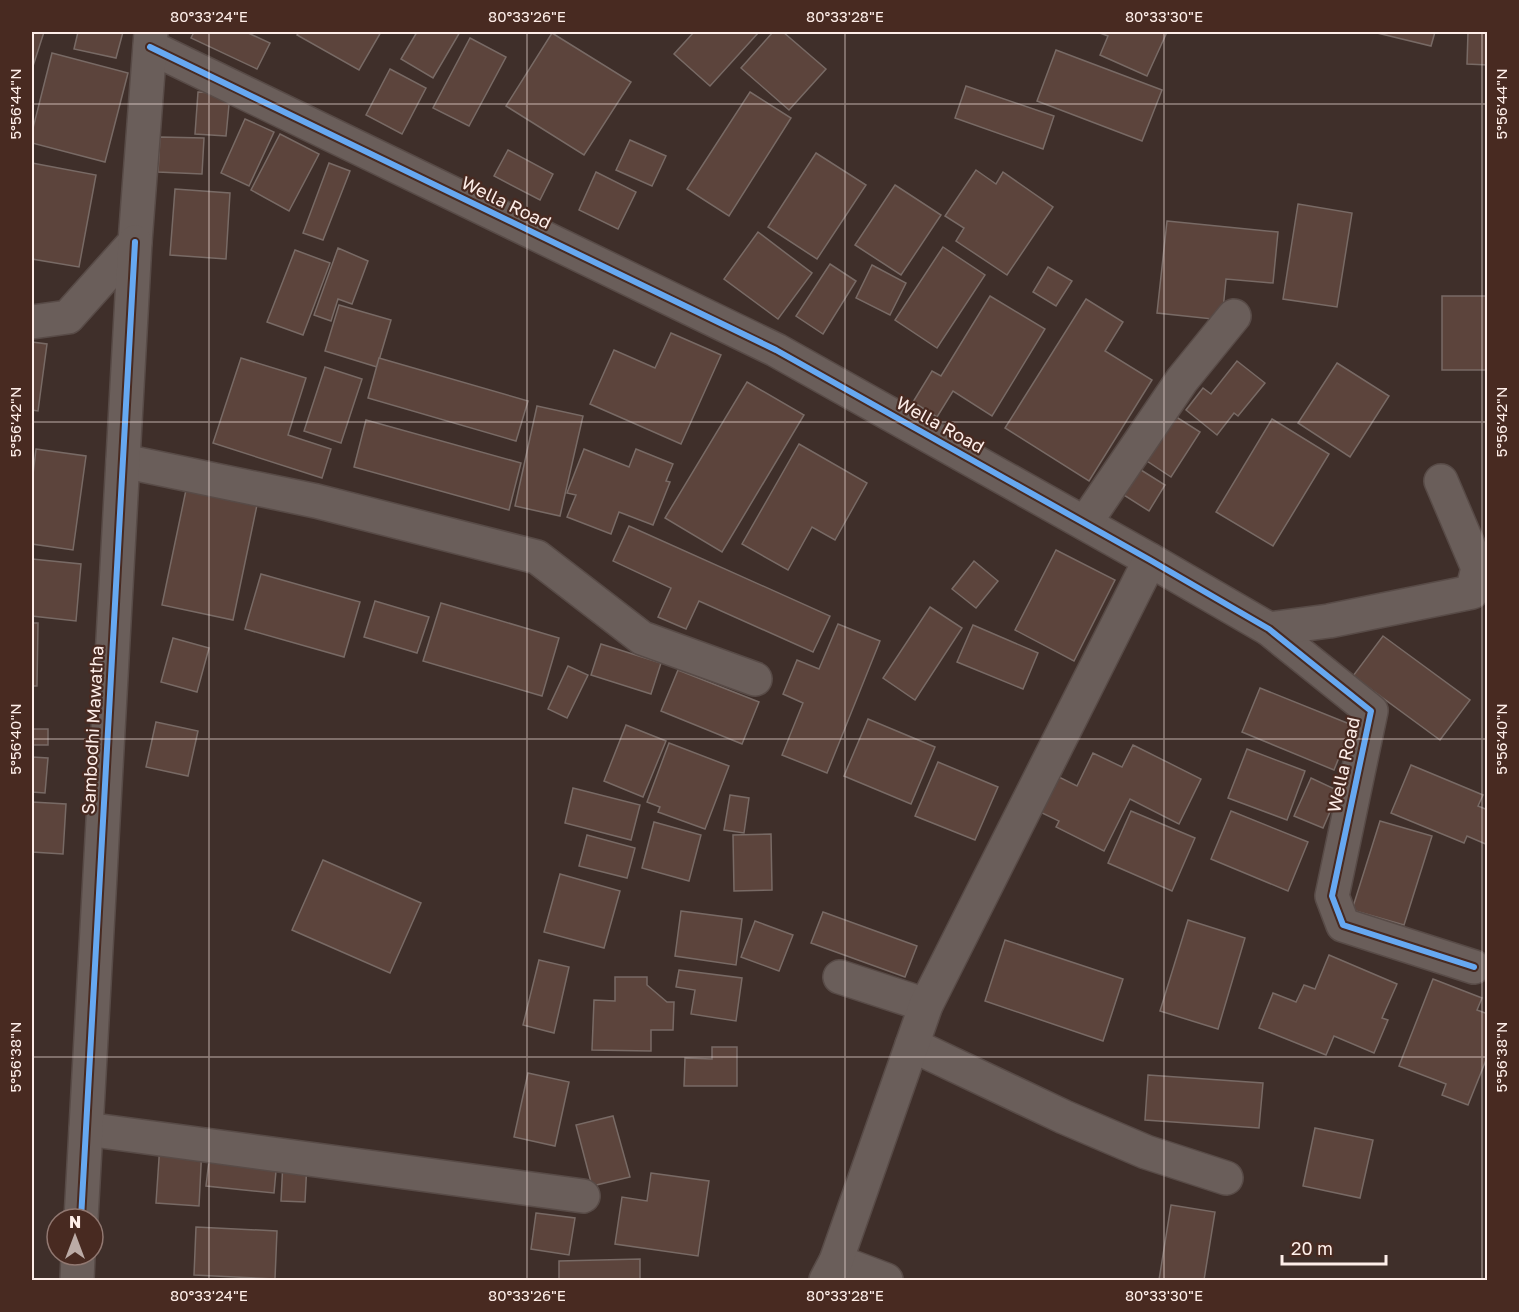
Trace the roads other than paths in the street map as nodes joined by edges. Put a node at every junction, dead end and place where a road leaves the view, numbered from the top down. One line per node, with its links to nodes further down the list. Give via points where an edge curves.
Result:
1 (150, 40): 2 (street, Sambodhi Mawatha); 7 (street, Wella Road, via 776,350)
2 (135, 242): 4 (street, via 68,317); 5 (street, Sambodhi Mawatha)
3 (1234, 316): 7 (street, via 1182,380)
4 (32, 322)
5 (123, 460): 10 (street, via 316,501 537,557 642,638); 15 (street, Sambodhi Mawatha)
6 (1441, 481): 9 (street, via 1479,568 1472,592)
7 (1085, 524): 8 (street, Wella Road)
8 (1150, 560): 9 (street, Wella Road); 13 (street)
9 (1269, 629): 11 (street, Wella Road, via 1371,711 1332,896 1343,925)
10 (755, 679)
11 (1474, 967)
12 (840, 976): 13 (street)
13 (926, 1005): 14 (street)
14 (912, 1045): 16 (street, via 1146,1152); 19 (street)
15 (86, 1129): 17 (street); 18 (street, Sambodhi Mawatha)
16 (1226, 1178)
17 (583, 1196)
18 (82, 1207)
19 (831, 1271): 20 (street)
20 (886, 1281)

